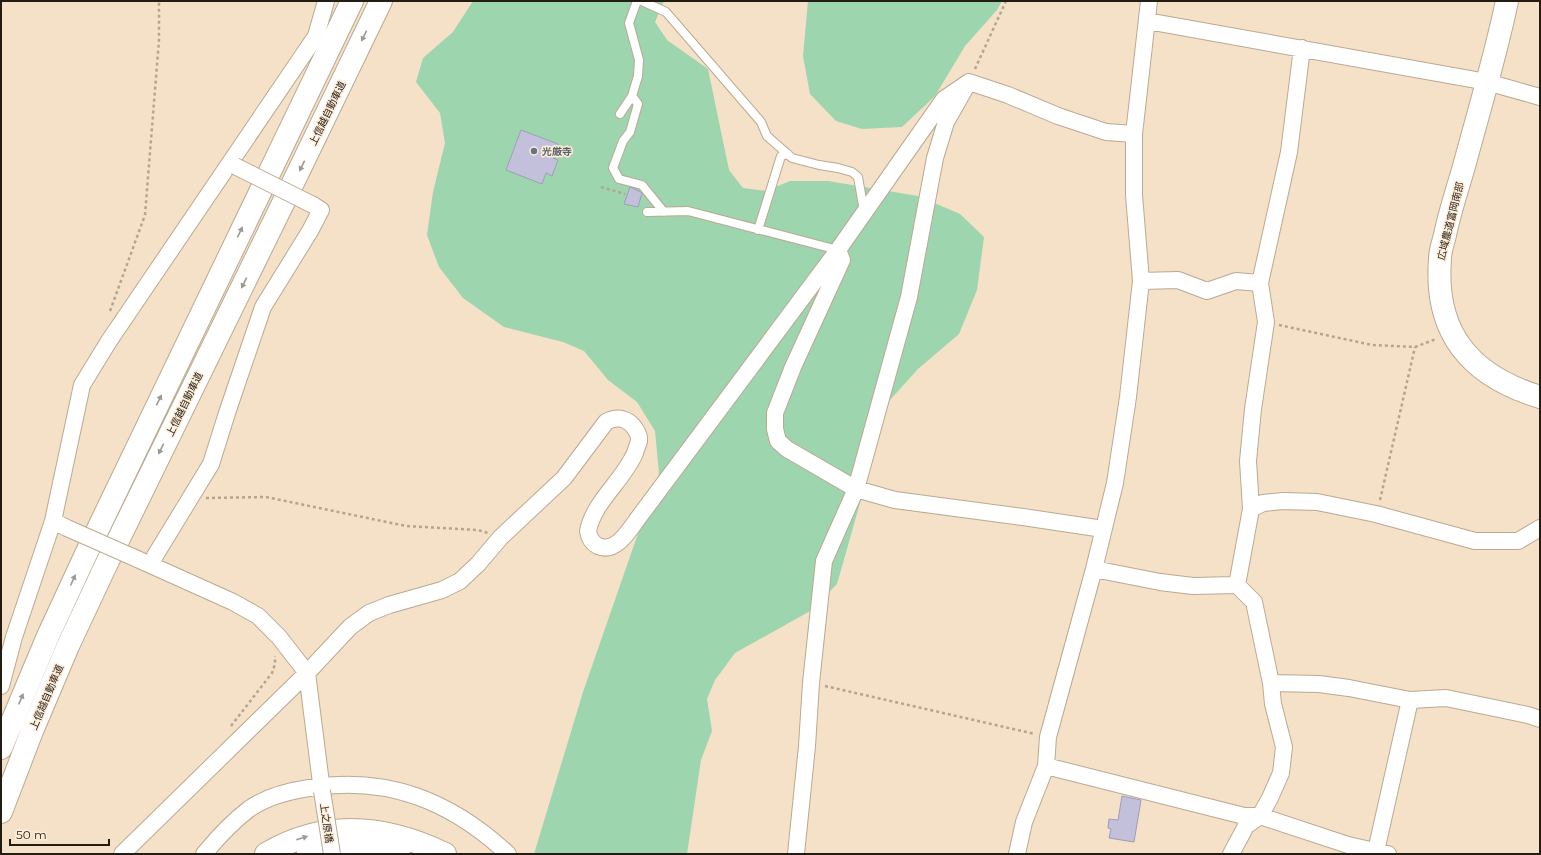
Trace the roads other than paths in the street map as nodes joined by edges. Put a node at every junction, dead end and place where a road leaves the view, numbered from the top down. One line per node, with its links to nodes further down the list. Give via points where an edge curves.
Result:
1 (326, 1): 17 (street, via 316,36)
2 (352, 1): 39 (main road, one-way to 2, via 130,459)
3 (381, 1): 44 (main road, 上信越自動車道, one-way to 44, via 104,567 32,731)
4 (637, 1): 12 (lane, via 629,23 639,60 638,76)
5 (642, 1): 16 (lane, via 666,12 761,122 767,136)
6 (1149, 1): 8 (street)
7 (1507, 1): 11 (main road, 広域農道富岡南部)
8 (1148, 21): 9 (street); 15 (street)
9 (1302, 48): 11 (street); 24 (street, via 1289,152)
10 (969, 82): 15 (street, via 1106,132); 20 (street, via 944,99); 26 (street, via 946,122 935,158 909,297)
11 (1487, 82): 13 (street); 25 (main road, 広域農道富岡南部, via 1447,224 1440,258 1440,293 1444,314 1452,334 1463,351 1476,364 1508,385)
12 (632, 96): 14 (lane); 19 (lane, via 638,104 630,132 623,141 613,168 619,179 642,185)
13 (1540, 97)
14 (620, 114)
15 (1134, 134): 23 (street, via 1134,195)
16 (788, 154): 20 (lane, via 792,158 852,172 858,177); 21 (lane, via 781,156)
17 (232, 165): 28 (street, via 109,341 82,385); 31 (street, bridge, via 321,210 263,306 211,464)
18 (647, 212): 19 (lane)
19 (664, 212): 21 (lane, via 688,211)
20 (865, 214): 22 (street)
21 (758, 230): 22 (lane)
22 (838, 250): 26 (street, via 842,260 793,367 775,413 775,429 778,441 787,449); 34 (street, via 619,542 604,548 591,541 588,531 596,509 631,460 639,440 636,430 627,421 616,418 606,422 564,478 501,537 460,581 442,590 369,613 350,627)
23 (1141, 281): 24 (street, via 1178,280 1207,291 1236,281); 30 (street, via 1115,483)
24 (1260, 284): 27 (street, via 1266,322 1248,461)
25 (1540, 397)
26 (856, 489): 30 (street, via 895,500); 55 (street, via 824,561)
27 (1251, 509): 29 (street, via 1263,503 1317,502 1376,514 1475,541 1518,540); 33 (street)
28 (60, 525): 31 (street, bridge); 36 (street, via 14,637)
29 (1540, 528)
30 (1103, 529): 32 (street)
31 (147, 563): 34 (street, via 258,616 279,637)
32 (1094, 569): 33 (street, via 1194,586); 42 (street, via 1048,737)
33 (1237, 585): 35 (street, via 1254,602)
34 (307, 673): 43 (street, 上之原橋); 47 (street)
35 (1270, 683): 37 (street, via 1319,684); 45 (street, via 1284,747 1281,773)
36 (1, 686)
37 (1410, 700): 38 (street, via 1446,698); 46 (street)
38 (1540, 719)
39 (10, 724): 40 (main road); 41 (main road)
40 (1, 745)
41 (1, 748)
42 (1046, 766): 45 (street, via 1244,816); 56 (street, via 1024,822)
43 (322, 788): 48 (street, via 294,790 250,808 230,825); 51 (street, 上之原橋, bridge); 54 (street, via 362,784 420,797 454,813)
44 (1, 812)
45 (1260, 816): 46 (street, via 1348,845); 57 (street, via 1246,826)
46 (1382, 853)
47 (122, 854)
48 (204, 854)
49 (266, 854): 53 (main road, one-way to 53, via 317,833 340,829 382,832 427,845)
50 (308, 854): 52 (main road, via 337,847 357,847)
51 (332, 854)
52 (399, 854)
53 (445, 854)
54 (508, 854)
55 (796, 854)
56 (1017, 854)
57 (1231, 854)

